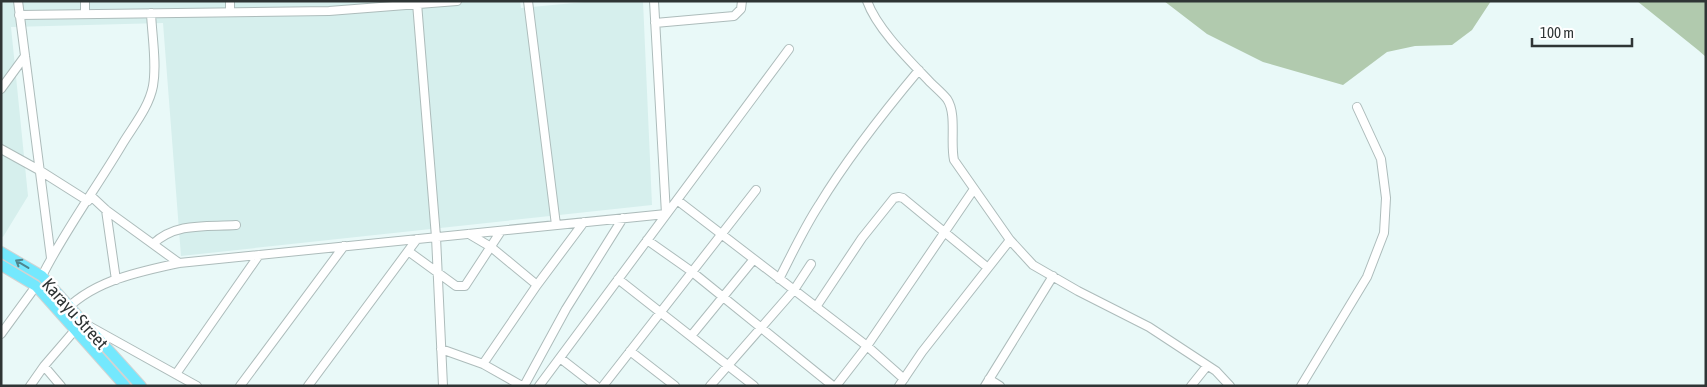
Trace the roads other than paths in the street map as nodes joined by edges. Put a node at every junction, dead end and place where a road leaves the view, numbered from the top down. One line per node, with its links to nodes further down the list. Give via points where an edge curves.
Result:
1 (18, 1): 13 (street)
2 (85, 1): 11 (street)
3 (230, 1): 10 (street)
4 (457, 1): 9 (street)
5 (528, 1): 31 (street)
6 (654, 1): 14 (street)
7 (742, 1): 14 (street, via 741,9 734,16)
8 (867, 1): 17 (street, via 895,45)
9 (416, 4): 10 (street, via 330,11); 36 (street)
10 (230, 12): 12 (street)
11 (85, 14): 12 (street); 13 (street)
12 (150, 14): 24 (street, via 153,85 147,103)
13 (19, 15): 16 (street)
14 (655, 23): 27 (street)
15 (789, 49): 25 (street)
16 (24, 56): 18 (street); 21 (street)
17 (919, 70): 22 (street, via 948,100 954,160); 57 (street, via 872,127 833,182)
18 (2, 88)
19 (1357, 107): 101 (street, via 1381,159 1386,198 1384,233 1368,277)
20 (1, 149): 21 (street)
21 (40, 170): 24 (street); 46 (street)
22 (974, 189): 33 (street); 39 (street)
23 (756, 190): 35 (street)
24 (89, 198): 26 (street); 46 (street)
25 (677, 200): 27 (street); 35 (street)
26 (106, 210): 40 (street); 58 (street)
27 (666, 214): 28 (street); 38 (street)
28 (623, 218): 29 (street); 90 (street, via 566,308)
29 (584, 222): 31 (street); 59 (street)
30 (236, 225): 40 (street, via 181,228 162,235)
31 (556, 225): 32 (street)
32 (501, 231): 34 (street); 42 (street)
33 (944, 233): 51 (street); 63 (street, via 903,198 894,198 862,238); 71 (street)
34 (469, 234): 36 (street); 42 (street)
35 (721, 234): 47 (street); 52 (street)
36 (436, 237): 37 (street); 53 (street)
37 (418, 239): 41 (street); 43 (street)
38 (647, 240): 52 (street); 56 (street)
39 (1010, 240): 51 (street); 55 (street, via 1033,265)
40 (153, 244): 48 (street)
41 (344, 246): 45 (street); 87 (street)
42 (492, 247): 53 (street, via 466,286 456,286); 59 (street)
43 (408, 251): 53 (street); 88 (street)
44 (1, 252): 54 (main road, Karayu Street, one-way to 44)
45 (259, 255): 48 (street); 79 (street)
46 (51, 258): 54 (street)
47 (754, 259): 57 (street); 62 (street)
48 (179, 263): 58 (street)
49 (811, 264): 61 (street)
50 (1, 265): 60 (main road, Karayu Street)
51 (988, 268): 80 (street)
52 (692, 271): 62 (street); 65 (street)
53 (438, 272): 72 (street)
54 (42, 276): 60 (main road); 64 (main road, Karayu Street)
55 (1052, 276): 78 (street, via 1149,327); 81 (street)
56 (618, 279): 65 (street); 74 (street)
57 (779, 279): 61 (street)
58 (116, 280): 64 (street)
59 (538, 285): 75 (street)
60 (36, 286): 66 (main road, Karayu Street); 69 (street)
61 (794, 290): 63 (street); 68 (street)
62 (722, 297): 68 (street); 70 (street)
63 (816, 306): 71 (street)
64 (68, 307): 66 (street); 67 (main road, Karayu Street)
65 (660, 312): 70 (street); 73 (street)
66 (61, 315): 67 (main road, Karayu Street)
67 (78, 325): 77 (street); 79 (street); 84 (main road, Karayu Street); 85 (main road, Karayu Street)
68 (761, 329): 76 (street); 97 (street)
69 (1, 334)
70 (691, 336): 76 (street)
71 (867, 346): 80 (street); 97 (street)
72 (441, 349): 75 (street); 89 (street)
73 (630, 351): 93 (street); 94 (street)
74 (560, 358): 91 (street); 92 (street)
75 (483, 364): 90 (street)
76 (728, 365): 95 (street); 96 (street)
77 (44, 366): 82 (street); 83 (street)
78 (1207, 366): 99 (street); 100 (street)
79 (176, 374): 86 (street)
80 (901, 382)
81 (987, 382): 98 (street)
82 (30, 386)
83 (61, 386)
84 (125, 386)
85 (141, 386)
86 (197, 386)
87 (240, 386)
88 (308, 386)
89 (443, 386)
90 (523, 386)
91 (539, 386)
92 (596, 386)
93 (603, 386)
94 (675, 386)
95 (710, 386)
96 (754, 386)
97 (835, 386)
98 (1000, 386)
99 (1191, 386)
100 (1230, 386)
101 (1300, 386)

